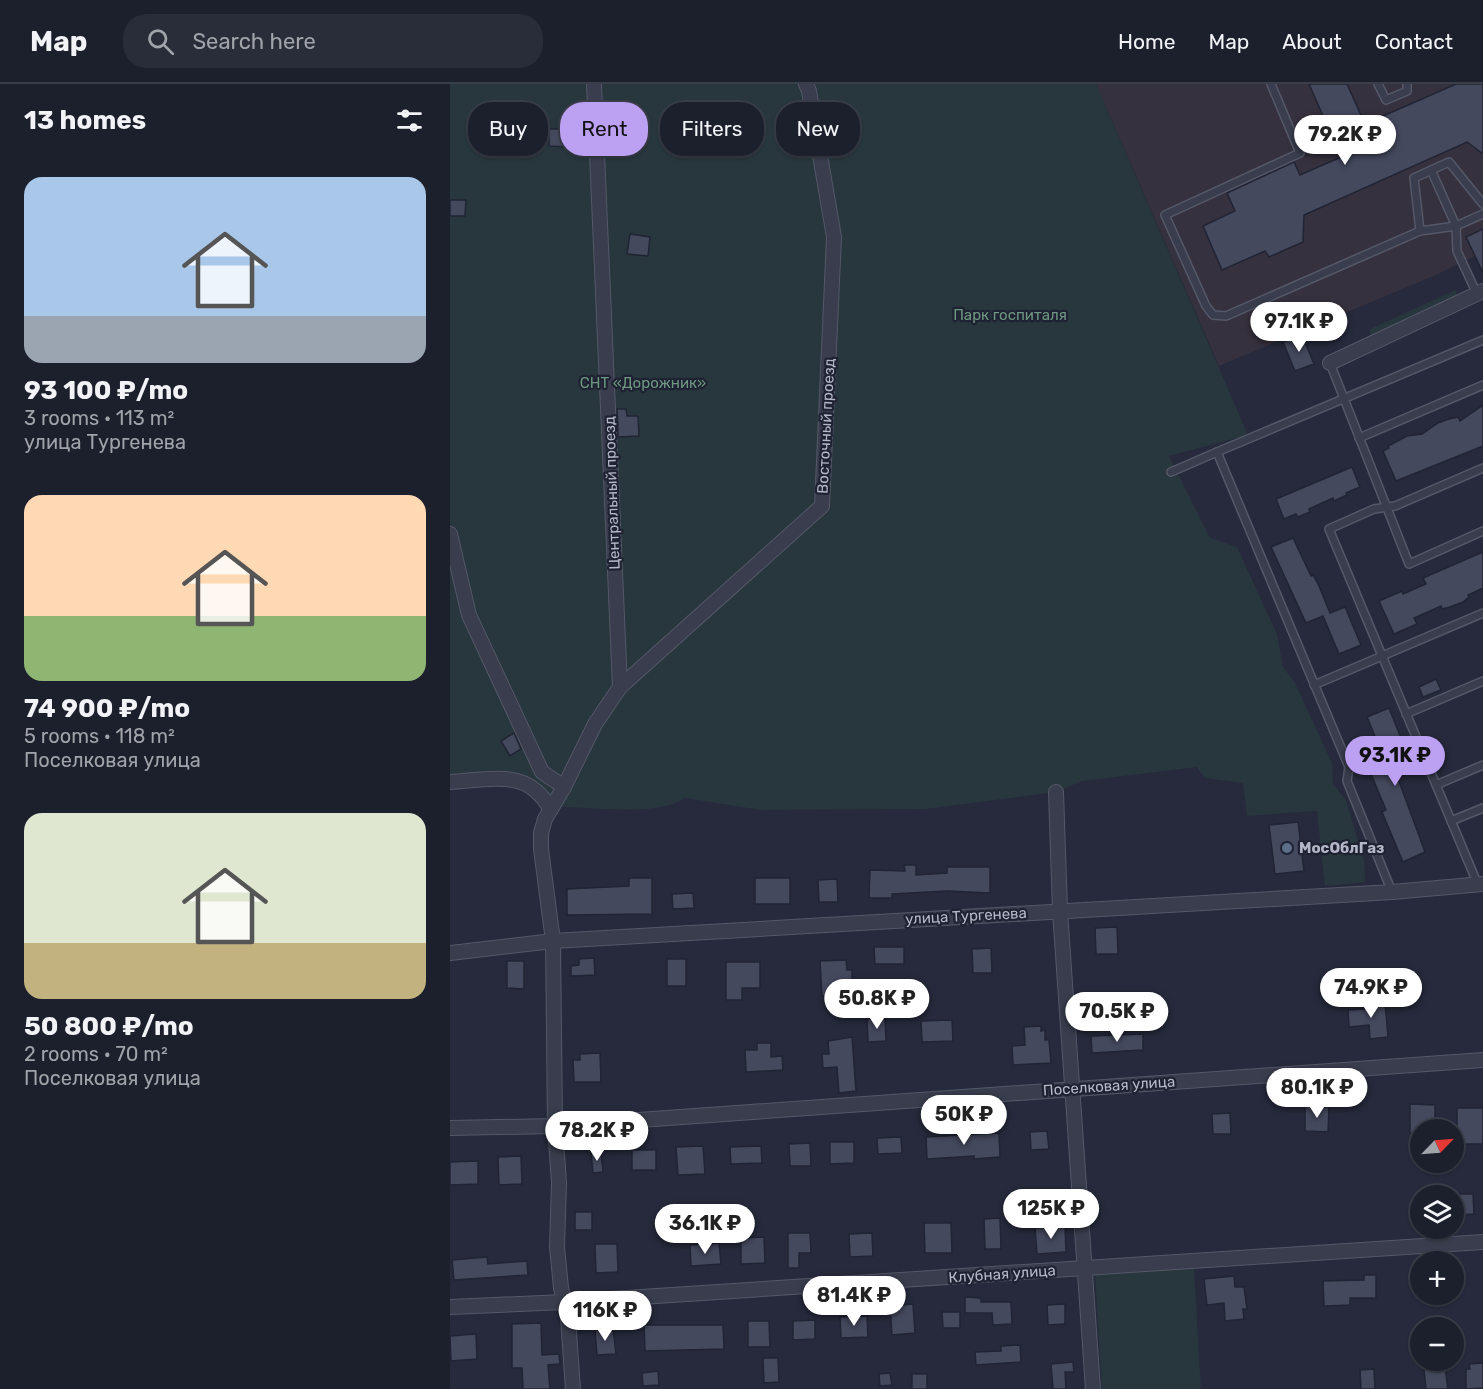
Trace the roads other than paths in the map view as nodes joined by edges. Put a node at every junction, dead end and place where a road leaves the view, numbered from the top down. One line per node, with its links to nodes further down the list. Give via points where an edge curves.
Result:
1 (594, 84): 28 (street, Центральный проезд)
2 (806, 84): 28 (street, Восточный проезд, via 834,237 822,506)
3 (1271, 84): 11 (lane, via 1300,153 1165,215 1210,312 1217,317 1226,315)
4 (1378, 84): 5 (lane, via 1386,100 1407,91)
5 (1407, 84)
6 (1431, 170): 7 (lane, via 1449,162); 10 (lane); 11 (lane, via 1414,178)
7 (1483, 202): 9 (lane)
8 (1483, 214): 9 (lane)
9 (1468, 220): 10 (lane)
10 (1456, 226): 11 (lane); 12 (lane, via 1457,251)
11 (1420, 231)
12 (1480, 292): 14 (street)
13 (1483, 340): 16 (lane)
14 (1330, 363): 16 (lane)
15 (1483, 385): 17 (lane)
16 (1344, 398): 17 (lane); 18 (lane)
17 (1359, 438): 21 (lane)
18 (1217, 452): 20 (lane); 27 (lane)
19 (1483, 468): 21 (lane)
20 (1171, 472)
21 (1387, 507): 22 (lane, via 1409,564); 25 (lane, via 1329,529)
22 (1483, 531)
23 (450, 534): 33 (street, via 469,615 542,771)
24 (1483, 613): 25 (lane)
25 (1382, 656): 27 (lane); 29 (lane)
26 (1483, 681): 29 (lane)
27 (1314, 685): 39 (lane, via 1349,767 1347,781)
28 (620, 687): 33 (street, Восточный проезд, via 595,724)
29 (1406, 714): 32 (lane)
30 (1483, 765): 32 (lane)
31 (450, 782): 35 (street, via 516,781 536,790)
32 (1436, 785): 37 (lane)
33 (564, 787): 35 (street, Восточный проезд)
34 (1056, 792): 40 (street)
35 (552, 808): 41 (street, Восточный проезд, via 545,819 541,841)
36 (1483, 808): 37 (lane)
37 (1451, 821): 38 (lane)
38 (1481, 885): 39 (street, улица Тургенева)
39 (1392, 892): 40 (street, улица Тургенева)
40 (1060, 910): 41 (street, улица Тургенева); 44 (street)
41 (553, 941): 42 (street, улица Тургенева); 45 (street, Восточный проезд)
42 (450, 953)
43 (1483, 1060): 44 (street, Поселковая улица)
44 (1073, 1089): 45 (street, Поселковая улица); 48 (street)
45 (555, 1126): 46 (street, Поселковая улица); 49 (street, Восточный проезд, via 559,1183 557,1247)
46 (450, 1128)
47 (1483, 1242): 48 (street, Клубная улица)
48 (1085, 1268): 49 (street, Клубная улица); 52 (street)
49 (564, 1302): 50 (street, Клубная улица); 51 (street, Восточный проезд)
50 (450, 1307)
51 (573, 1389)
52 (1093, 1389)

